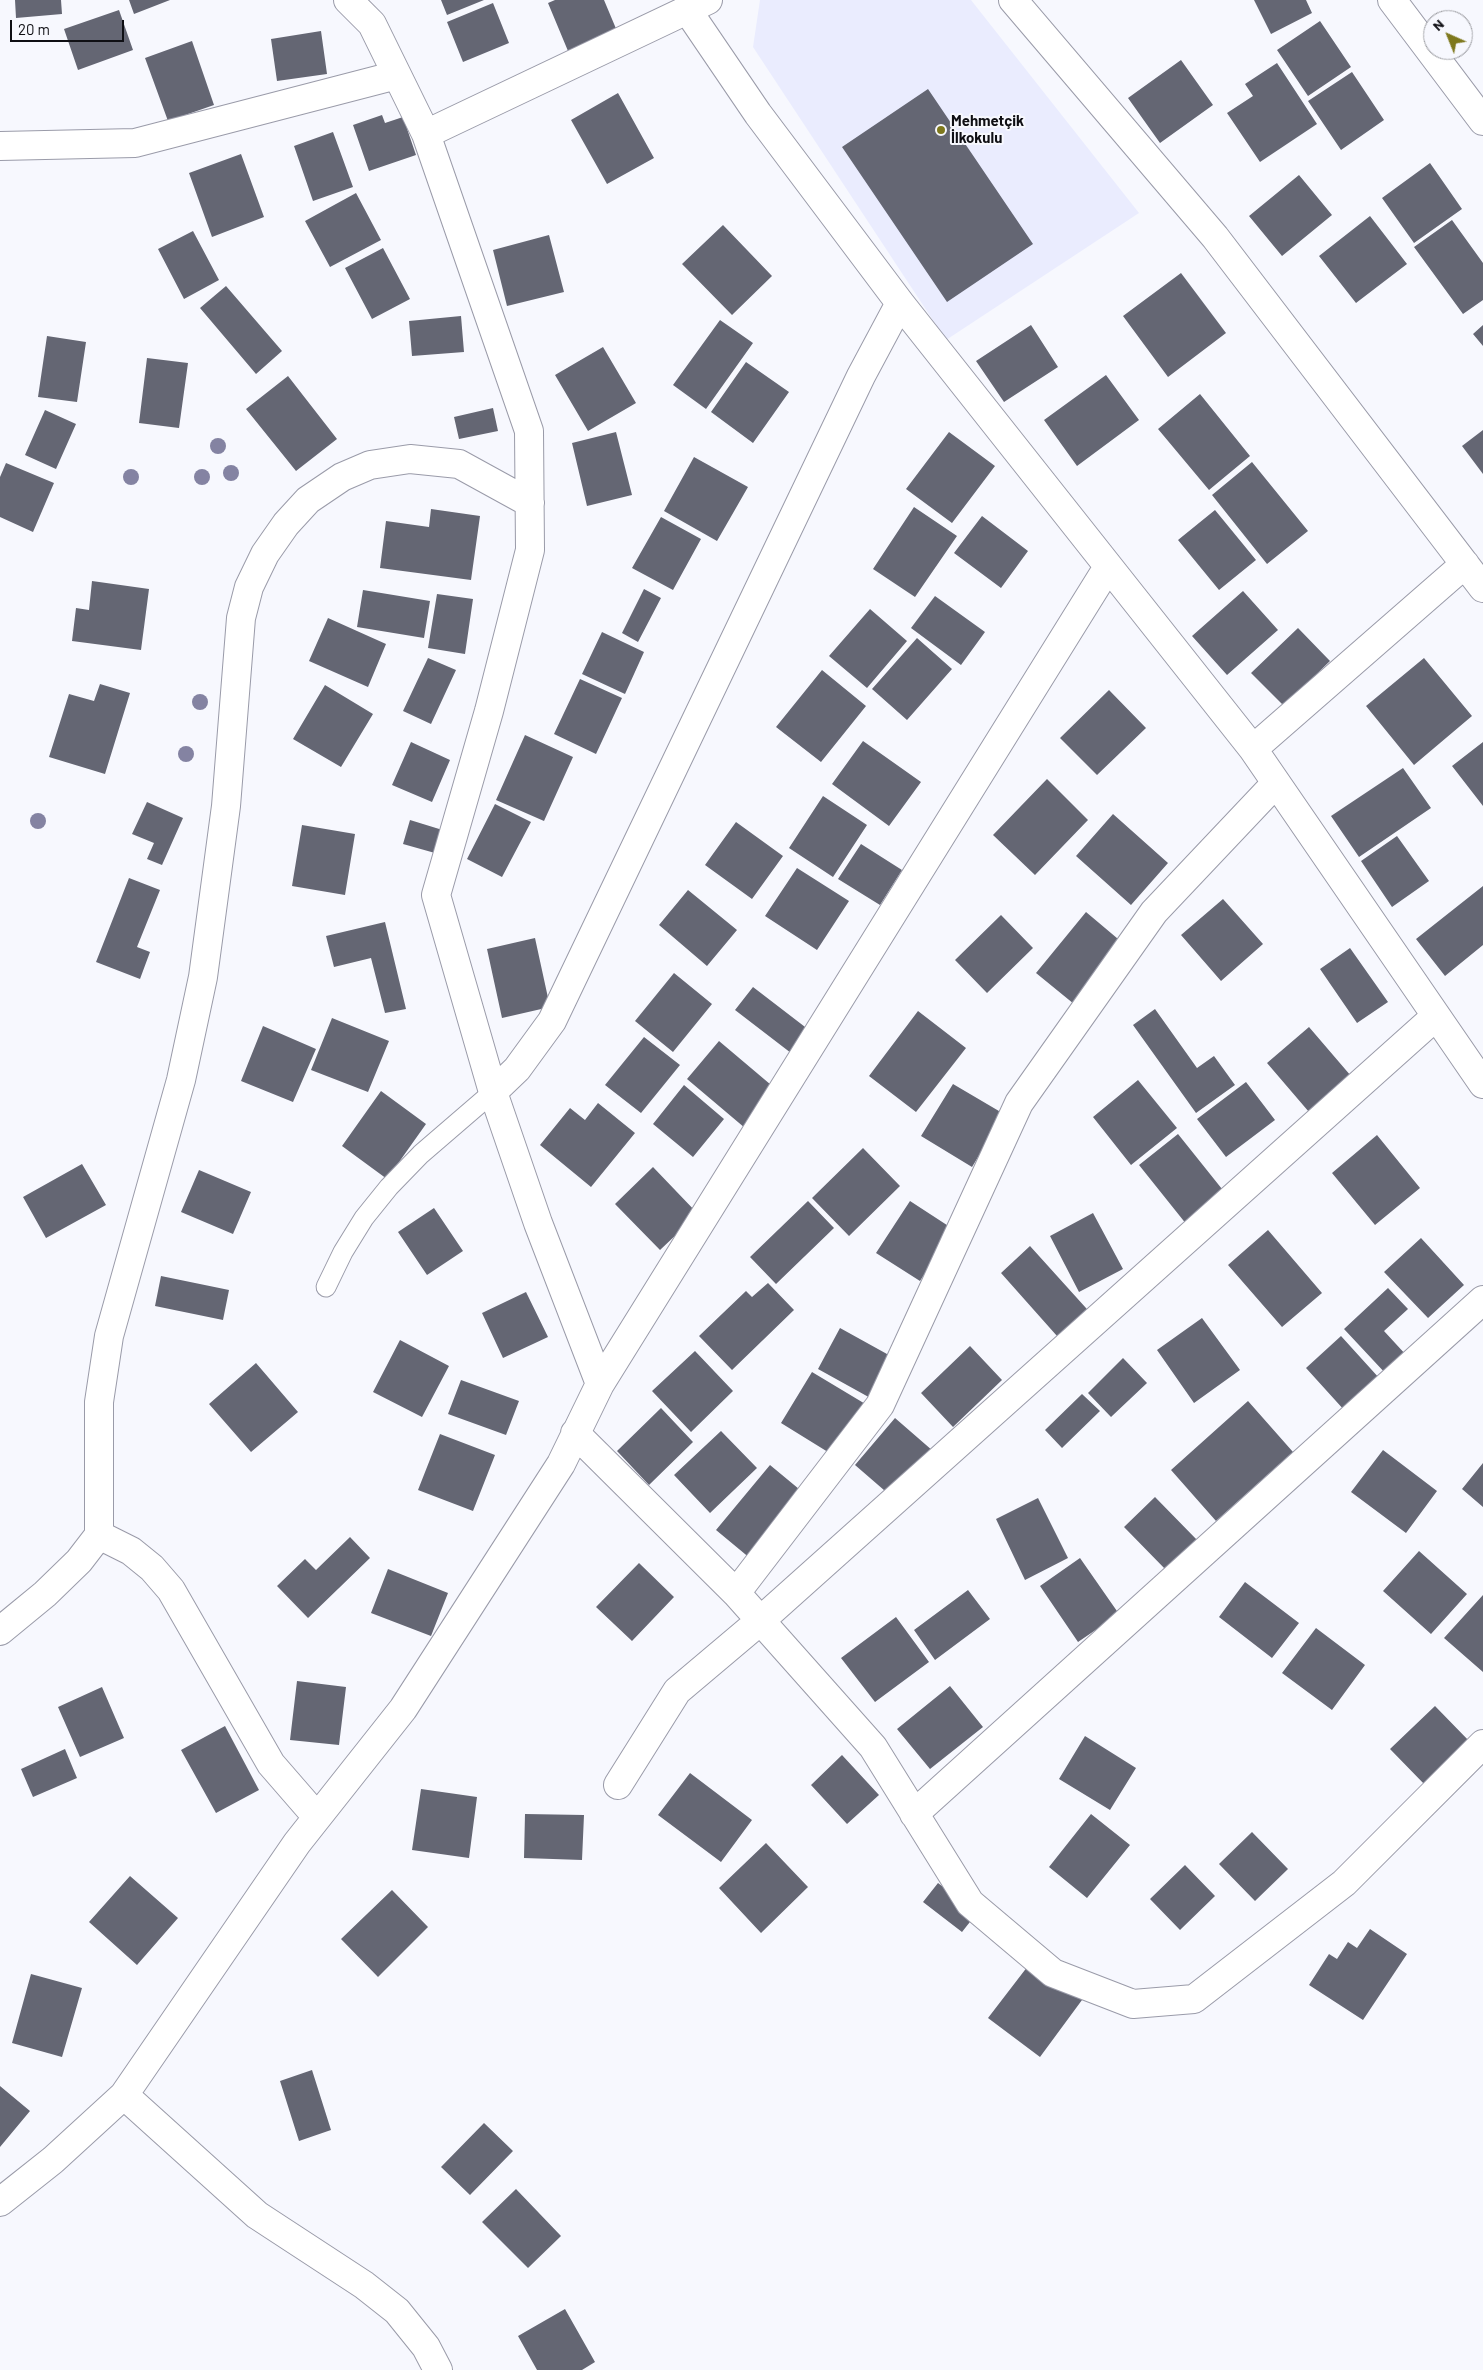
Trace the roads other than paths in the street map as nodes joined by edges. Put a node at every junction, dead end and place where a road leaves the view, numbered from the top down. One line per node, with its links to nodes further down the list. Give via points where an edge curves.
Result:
1 (348, 0): 5 (street, via 372,24)
2 (1013, 0): 11 (street, via 1215,238)
3 (1392, 0): 6 (street)
4 (698, 6): 7 (street); 9 (street, via 758,114)
5 (397, 75): 7 (street); 8 (street, via 135,143)
6 (1483, 121)
7 (426, 134): 10 (street, via 530,431)
8 (0, 146)
9 (900, 303): 12 (street); 18 (street, via 856,384 552,1021 517,1069)
10 (530, 503): 18 (street, via 530,550 489,711 436,895); 23 (street, via 459,464 410,459 370,465 342,477 308,500 265,554 250,587 241,618 226,806 203,977 181,1080 108,1336 99,1402)
11 (1465, 564): 13 (street); 14 (street)
12 (1108, 566): 14 (street); 21 (street)
13 (1483, 588)
14 (1253, 749): 15 (street)
15 (1276, 783): 16 (street); 24 (street, via 1154,912 1019,1103 880,1405)
16 (1435, 1017): 17 (street); 25 (street)
17 (1483, 1084)
18 (493, 1092): 19 (lane, via 421,1154 388,1188 358,1227); 21 (street, via 538,1223)
19 (326, 1287)
20 (1483, 1300): 29 (street)
21 (600, 1384): 22 (street)
22 (575, 1433): 24 (street); 30 (street, via 561,1464 403,1709)
23 (99, 1535): 26 (street, via 72,1568); 30 (street, via 131,1551 171,1590 271,1764)
24 (736, 1594): 25 (street)
25 (760, 1621): 28 (street, via 676,1691); 29 (street, via 873,1747)
26 (0, 1631)
27 (1483, 1744): 29 (street, via 1344,1883 1194,1999 1132,2004 1053,1973 970,1903)
28 (618, 1785)
29 (914, 1814)
30 (317, 1817): 31 (street)
31 (124, 2095): 32 (street); 33 (street, via 257,2215 396,2310 426,2347)
32 (0, 2202)
33 (438, 2370)

